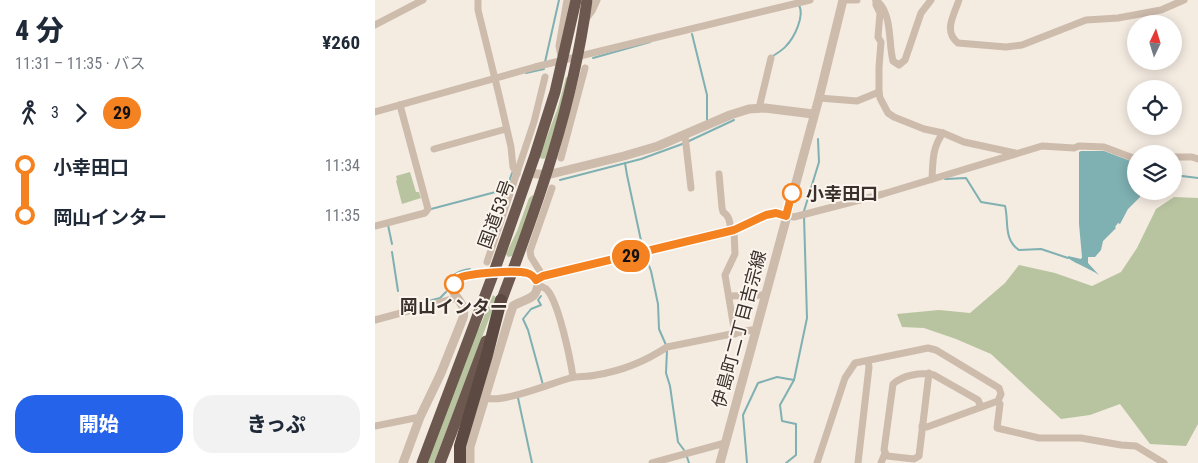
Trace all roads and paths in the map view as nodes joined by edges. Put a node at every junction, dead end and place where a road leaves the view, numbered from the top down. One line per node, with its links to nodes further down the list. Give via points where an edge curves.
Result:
1 (423, 0): 15 (street)
2 (478, 0): 21 (street)
3 (567, 0): 18 (street, via 559,46)
4 (576, 0): 18 (highway, 国道53号)
5 (587, 0): 14 (highway, 国道53号)
6 (597, 0): 14 (street)
7 (810, 0): 16 (street)
8 (844, 0): 9 (street); 25 (street, 伊島町二丁目吉宗線)
9 (857, 0)
10 (876, 0): 11 (street, via 885,14 893,62 899,64 905,60 921,13); 24 (street, via 880,13 877,37 881,42)
11 (931, 0)
12 (959, 0): 13 (street, via 950,25 953,40 1006,46 1022,45 1086,20 1161,10)
13 (1184, 0)
14 (585, 20): 16 (highway, 国道53号)
15 (375, 25)
16 (578, 57): 18 (street); 22 (highway, 国道53号)
17 (771, 58): 28 (street)
18 (562, 61): 21 (street); 23 (highway, 国道53号)
19 (585, 68): 26 (street)
20 (545, 77): 32 (street)
21 (494, 78): 27 (street); 34 (street)
22 (573, 82): 26 (street); 33 (highway, 国道53号)
23 (555, 92): 32 (street, via 544,103); 43 (highway, 国道53号)
24 (879, 92): 25 (street, via 857,101); 35 (street, via 888,113 894,117)
25 (819, 98): 30 (street, 伊島町二丁目吉宗線)
26 (576, 103): 31 (street)
27 (400, 105): 29 (street); 53 (street, via 428,209 425,213)
28 (759, 108): 30 (street); 36 (street, via 730,115)
29 (375, 112)
30 (813, 114): 50 (street, 伊島町二丁目吉宗線)
31 (573, 116): 33 (street); 41 (street)
32 (534, 122): 43 (street)
33 (562, 123): 45 (highway, 国道53号)
34 (506, 129): 37 (street); 43 (street, via 513,167)
35 (943, 133): 38 (street, via 964,142); 46 (street, via 936,142)
36 (685, 141): 45 (street); 48 (street)
37 (433, 149)
38 (1015, 153): 39 (street, via 1042,146 1079,146 1104,147); 46 (street)
39 (1127, 156)
40 (1182, 156): 42 (street)
41 (561, 158)
42 (1198, 159)
43 (523, 174): 45 (street); 51 (highway, 国道53号); 55 (street)
44 (719, 174): 54 (street, via 722,208)
45 (547, 175): 49 (highway, 国道53号)
46 (932, 179): 50 (street, via 794,217)
47 (552, 188): 52 (street)
48 (691, 188)
49 (537, 202): 52 (street); 56 (highway, 国道53号)
50 (786, 216): 54 (street, via 766,215); 60 (street, 伊島町二丁目吉宗線)
51 (513, 218): 55 (street); 57 (highway, 国道53号)
52 (539, 224): 56 (street); 59 (street, via 530,251)
53 (375, 226)
54 (733, 232): 59 (street); 61 (street, via 735,254 725,275)
55 (497, 235): 57 (street); 57 (street)
56 (524, 242): 58 (highway, 国道53号)
57 (493, 264): 58 (street); 62 (street, via 458,278 453,289); 79 (highway, 国道53号)
58 (513, 272): 59 (street, via 527,273); 63 (highway, 国道53号)
59 (539, 280): 69 (street, via 549,292 559,315); 70 (street, via 534,295 513,306)
60 (765, 295): 61 (street); 65 (street, 伊島町二丁目吉宗線)
61 (730, 296): 66 (street)
62 (456, 298): 64 (street); 73 (street, via 462,305 463,318)
63 (501, 300): 80 (highway, 国道53号); 81 (highway, via 460,446)
64 (375, 320)
65 (755, 331): 66 (street); 76 (street, 伊島町二丁目吉宗線)
66 (735, 334): 69 (street, via 666,347 617,370)
67 (868, 361): 71 (street, via 928,348 936,350 999,388); 85 (street, via 855,363 845,378); 86 (street)
68 (929, 374): 72 (street, via 978,400); 75 (street); 77 (street, via 899,379 893,384)
69 (573, 377): 70 (street, via 503,398)
70 (485, 398): 82 (street, via 470,447)
71 (998, 401): 72 (street); 88 (street, via 997,428 1039,438 1081,438 1137,446)
72 (981, 407): 75 (street)
73 (420, 418): 74 (street); 78 (street)
74 (375, 426)
75 (922, 426): 77 (street, via 919,456 914,460)
76 (725, 443): 83 (street); 84 (street, 伊島町二丁目吉宗線)
77 (885, 453): 87 (street)
78 (403, 463)
79 (422, 463)
80 (441, 463)
81 (460, 463)
82 (469, 463)
83 (652, 463)
84 (720, 463)
85 (817, 463)
86 (858, 463)
87 (881, 463)
88 (1165, 463)

